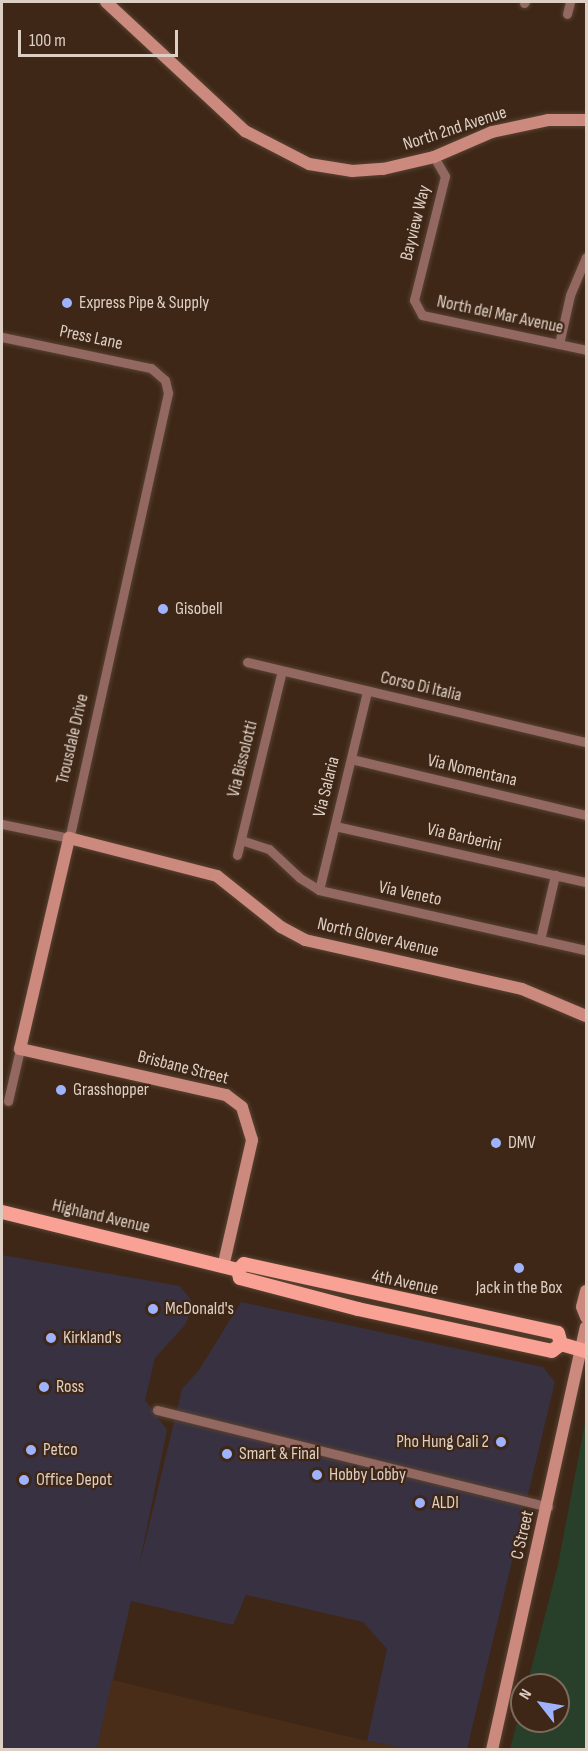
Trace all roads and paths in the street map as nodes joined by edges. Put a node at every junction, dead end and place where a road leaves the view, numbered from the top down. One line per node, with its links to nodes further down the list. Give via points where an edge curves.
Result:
1 (106, 2): 5 (street, North 2nd Avenue, via 220,111 271,147 309,164 352,171 383,169)
2 (570, 2): 3 (street)
3 (567, 14)
4 (586, 120): 5 (street, North 2nd Avenue, via 548,120 492,132)
5 (434, 157): 7 (street, Bayview Way, via 445,176)
6 (586, 257): 9 (street, via 570,295)
7 (414, 300): 9 (street, North del Mar Avenue, via 422,315 441,321)
8 (2, 337): 11 (street, Press Lane, via 151,369)
9 (559, 344): 10 (street, North del Mar Avenue)
10 (586, 350)
11 (167, 384): 20 (street, Trousdale Drive, via 165,408)
12 (247, 662): 13 (street, Corso Di Italia)
13 (282, 671): 14 (street, Corso Di Italia); 21 (street, Via Bissolotti)
14 (367, 691): 15 (street, Corso Di Italia); 16 (street, Via Salaria)
15 (586, 742)
16 (351, 759): 17 (street, Via Nomentana); 19 (street, Via Salaria)
17 (586, 815)
18 (2, 824): 20 (street, North Glover Avenue)
19 (335, 826): 23 (street, Via Barberini); 25 (street, Via Salaria)
20 (69, 838): 28 (street, North Glover Avenue, via 217,876 281,927 304,940 522,989); 29 (street, Trousdale Drive)
21 (241, 840): 22 (street, Via Bissolotti); 25 (street, Via Veneto, via 269,849)
22 (237, 855)
23 (555, 875): 24 (street, Via Barberini); 26 (street)
24 (586, 882)
25 (319, 890): 26 (street, Via Veneto)
26 (540, 940): 27 (street, Via Veneto)
27 (586, 950)
28 (586, 1016)
29 (20, 1049): 30 (street, Trousdale Drive); 33 (street, Brisbane Street, via 226,1095 242,1107 252,1140)
30 (8, 1101)
31 (2, 1212): 32 (main road, Highland Avenue)
32 (192, 1257): 33 (main road, 4th Avenue)
33 (223, 1267): 37 (main road, 4th Avenue, via 238,1270 244,1264 558,1333 561,1344)
34 (586, 1291): 35 (street, via 582,1308)
35 (586, 1317)
36 (586, 1327): 37 (street, C Street)
37 (585, 1351): 39 (street, C Street)
38 (157, 1410): 39 (street)
39 (548, 1507): 40 (street, C Street)
40 (492, 1749)

